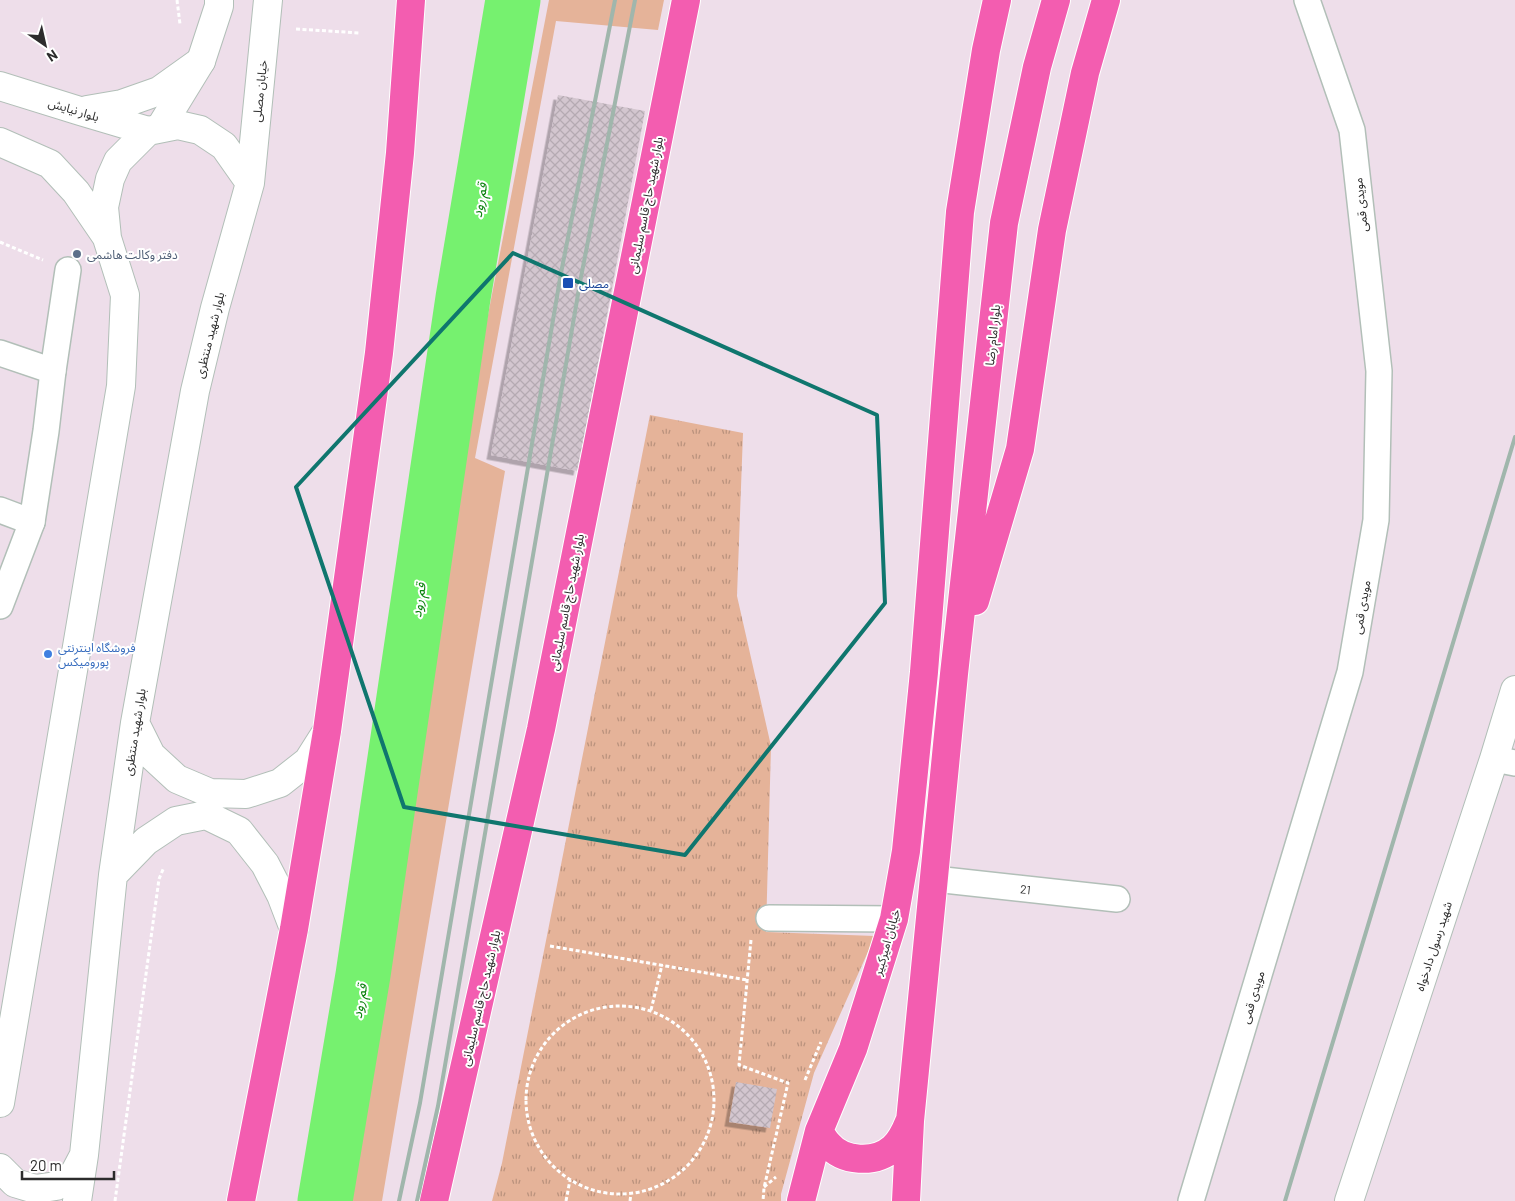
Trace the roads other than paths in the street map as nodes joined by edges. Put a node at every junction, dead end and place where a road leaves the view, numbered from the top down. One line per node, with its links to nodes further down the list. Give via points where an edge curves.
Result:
1 (219, 0): 11 (main road)
2 (268, 0): 16 (main road, خیابان مصلی)
3 (411, 0): 27 (main road, via 400,153 379,353)
4 (686, 0): 42 (main road, بلوار شهید حاج قاسم سلیمانی, via 540,729)
5 (988, 0): 10 (main road)
6 (997, 0): 10 (main road)
7 (1056, 0): 24 (main road, بلوار امام رضا, via 1037,67 1004,223)
8 (1106, 0): 24 (main road, via 1085,73 1052,230 1020,449)
9 (1307, 0): 45 (street, مویدی قمی, via 1352,130 1379,371 1376,520 1350,672)
10 (986, 50): 33 (main road, خیابان امیرکبیر, via 960,212 924,672 906,851)
11 (201, 61): 13 (main road, via 159,91 122,104); 14 (main road)
12 (0, 86): 13 (main road, بلوار نیایش)
13 (80, 111): 14 (main road, بلوار نیایش)
14 (154, 129): 16 (main road, بلوار نیایش, via 178,125 200,130 224,146); 17 (main road, via 118,161 110,179 104,207)
15 (0, 142): 17 (main road, via 50,164 76,192)
16 (250, 183): 26 (main road, بلوار شهید منتظری, via 194,391)
17 (107, 238): 35 (main road, via 125,295 121,386)
18 (68, 270): 20 (street)
19 (0, 353): 20 (street)
20 (53, 371): 22 (street)
21 (0, 510): 22 (street)
22 (32, 522): 23 (street)
23 (2, 595)
24 (954, 674): 30 (main road)
25 (1515, 690): 28 (main road, شهید رسول دادخواه)
26 (135, 723): 27 (main road, via 151,755 177,779 210,793 246,794 280,783 308,761); 29 (main road, بلوار شهید منتظری)
27 (327, 730): 34 (main road)
28 (1505, 761): 46 (main road, شهید رسول دادخواه)
29 (113, 875): 34 (main road, via 146,841 168,826 206,815 239,831 265,864); 38 (main road, بلوار شهید منتظری)
30 (934, 879): 31 (street, 21); 36 (main road)
31 (1117, 899)
32 (769, 918): 33 (street)
33 (894, 919): 37 (main road, خیابان امیرکبیر, via 853,1048)
34 (294, 929): 41 (main road)
35 (0, 1103)
36 (910, 1121): 37 (main road, via 892,1149 877,1157 859,1159 843,1155 829,1146); 44 (main road)
37 (819, 1132): 43 (main road, خیابان امیرکبیر)
38 (84, 1155): 39 (main road, via 74,1174 56,1186 35,1189 14,1183); 40 (main road, بلوار شهید منتظری)
39 (0, 1168)
40 (77, 1201)
41 (241, 1201)
42 (434, 1201)
43 (801, 1201)
44 (906, 1201)
45 (1191, 1201)
46 (1349, 1201)

